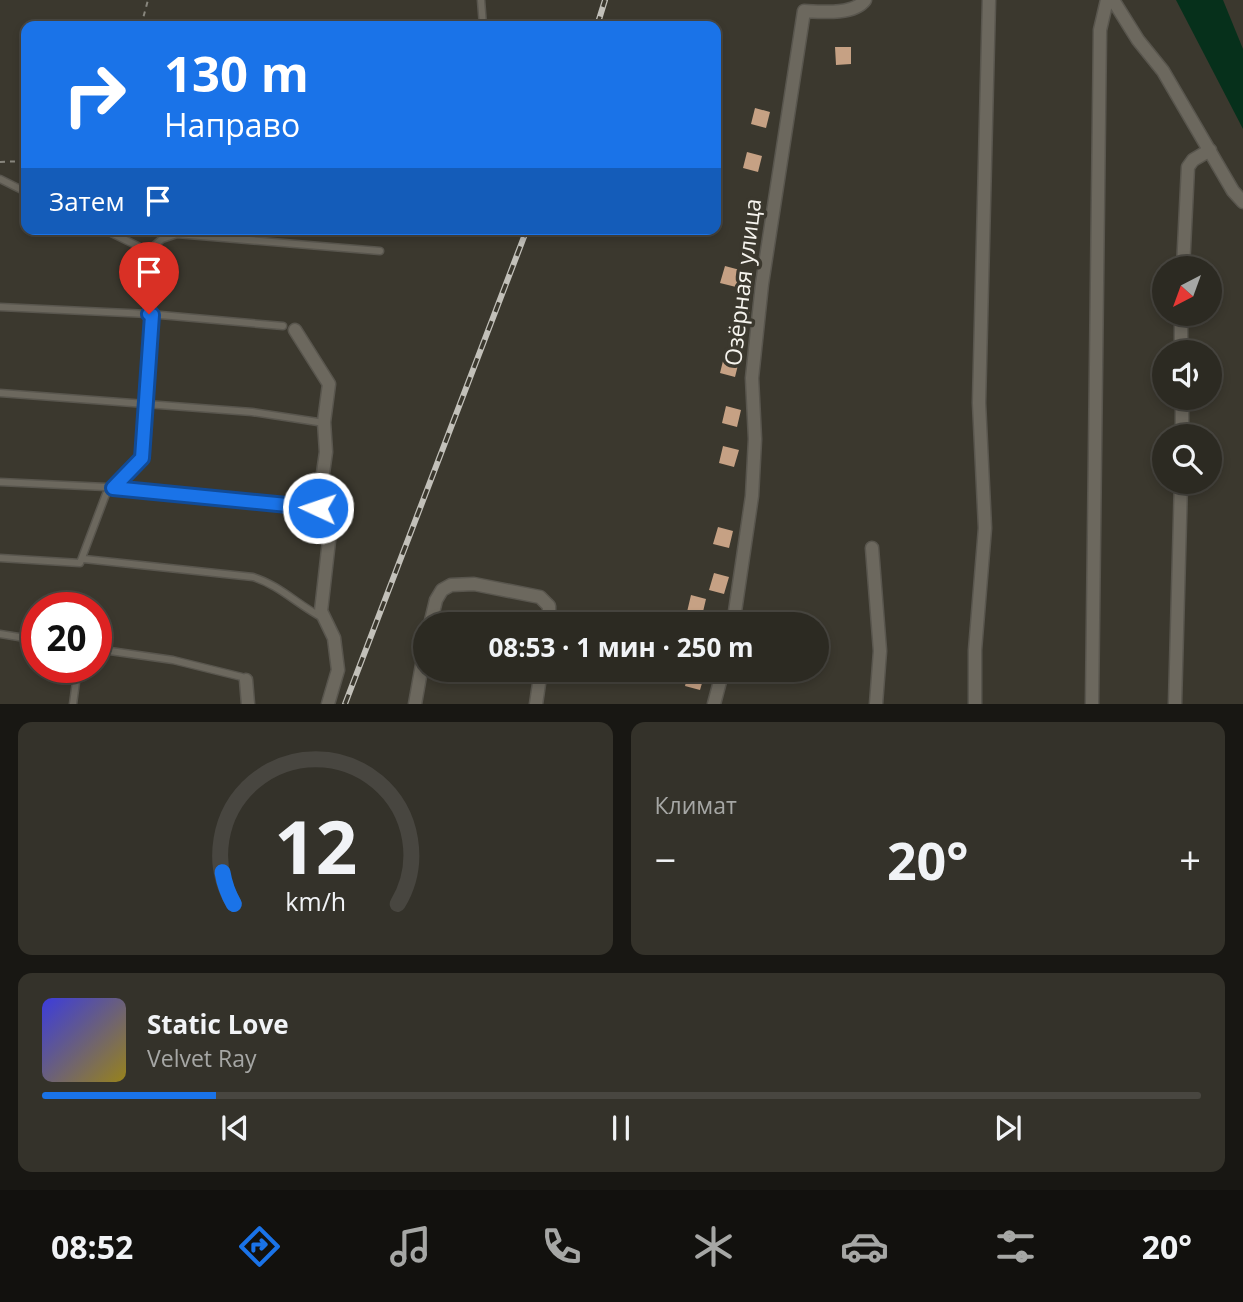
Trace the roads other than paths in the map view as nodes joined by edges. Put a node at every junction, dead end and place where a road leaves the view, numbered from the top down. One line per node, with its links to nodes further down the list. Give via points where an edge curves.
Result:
1 (481, 0): 7 (lane)
2 (865, 0): 6 (street, Озёрная улица, via 852,9)
3 (989, 0): 50 (street, via 979,403 985,528)
4 (1107, 0): 51 (street, via 1100,30)
5 (1113, 0): 8 (street)
6 (803, 6): 33 (street, Озёрная улица, via 762,284 752,378 755,465)
7 (483, 21)
8 (1210, 150): 11 (street); 17 (street, via 1188,167)
9 (0, 179): 10 (lane)
10 (21, 190)
11 (1243, 202)
12 (115, 235): 15 (lane)
13 (174, 235): 15 (lane)
14 (189, 235): 16 (lane)
15 (148, 251): 19 (lane, via 155,263)
16 (380, 251)
17 (1184, 256)
18 (0, 307): 19 (lane)
19 (152, 315): 20 (lane); 22 (lane)
20 (289, 328): 27 (street, via 328,384)
21 (0, 393): 22 (lane)
22 (148, 403): 23 (lane); 25 (lane, via 142,458)
23 (318, 422)
24 (0, 482): 25 (lane)
25 (113, 488): 27 (lane); 30 (lane, via 106,494)
26 (1181, 494): 52 (street)
27 (318, 508): 34 (street, via 330,532 322,601)
28 (872, 548): 49 (street, via 880,651)
29 (0, 558): 30 (lane, via 73,563)
30 (83, 559): 34 (lane, via 253,577)
31 (433, 612): 32 (street, via 442,590 461,584 540,597)
32 (549, 612)
33 (735, 612)
34 (325, 618): 45 (street, via 334,638 338,670)
35 (0, 634): 36 (lane)
36 (21, 637)
37 (112, 651): 38 (lane, via 173,660)
38 (244, 678): 44 (street)
39 (419, 682): 46 (street)
40 (539, 682): 47 (street)
41 (720, 682): 48 (street)
42 (76, 683): 43 (lane)
43 (73, 704)
44 (248, 704)
45 (328, 704)
46 (415, 704)
47 (536, 704)
48 (715, 704)
49 (876, 704)
50 (975, 704)
51 (1093, 704)
52 (1175, 704)

